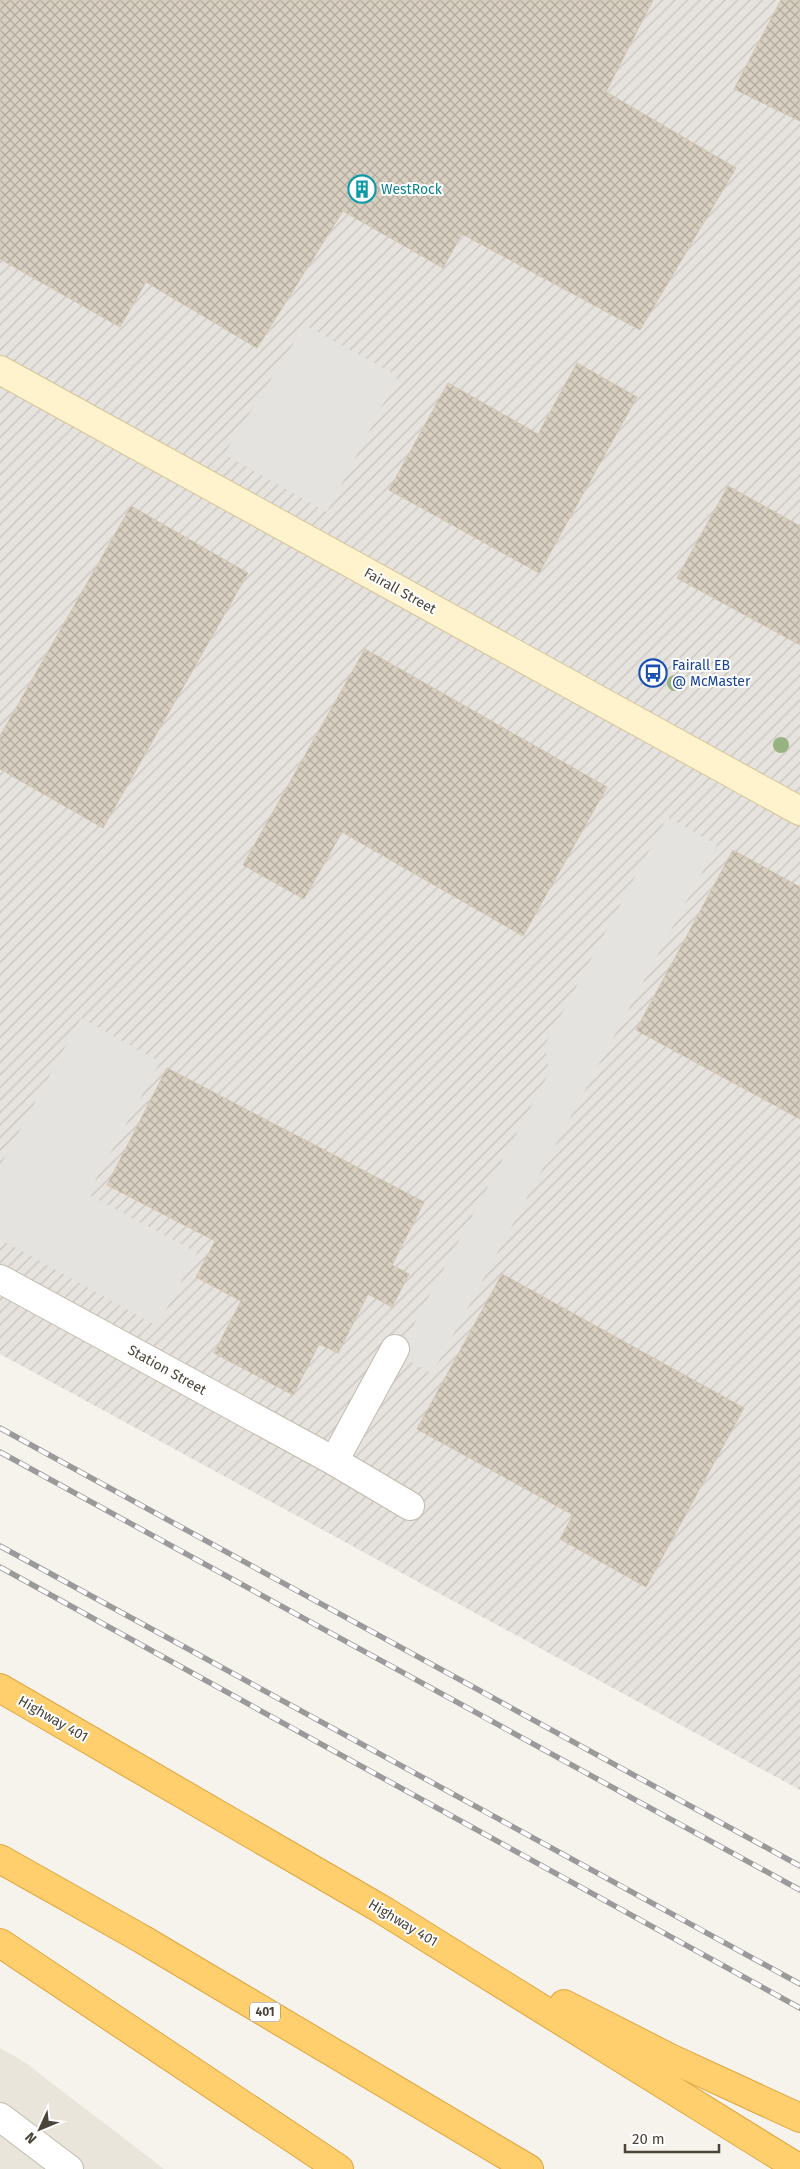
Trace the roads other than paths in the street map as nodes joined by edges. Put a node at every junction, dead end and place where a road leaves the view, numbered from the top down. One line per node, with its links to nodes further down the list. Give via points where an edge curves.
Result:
1 (0, 370): 2 (street, Fairall Street)
2 (800, 811)
3 (0, 1279): 5 (street, Station Street)
4 (395, 1349): 5 (street)
5 (334, 1461): 6 (street, Station Street)
6 (410, 1506)
7 (0, 1688): 9 (highway, Highway 401)
8 (0, 1859): 15 (highway, 401, via 142,1939)
9 (381, 1910): 12 (highway, via 670,2058); 16 (highway, Highway 401)
10 (0, 1943): 14 (highway)
11 (0, 2117): 13 (street)
12 (800, 2118)
13 (69, 2169)
14 (339, 2169)
15 (529, 2169)
16 (800, 2169)

